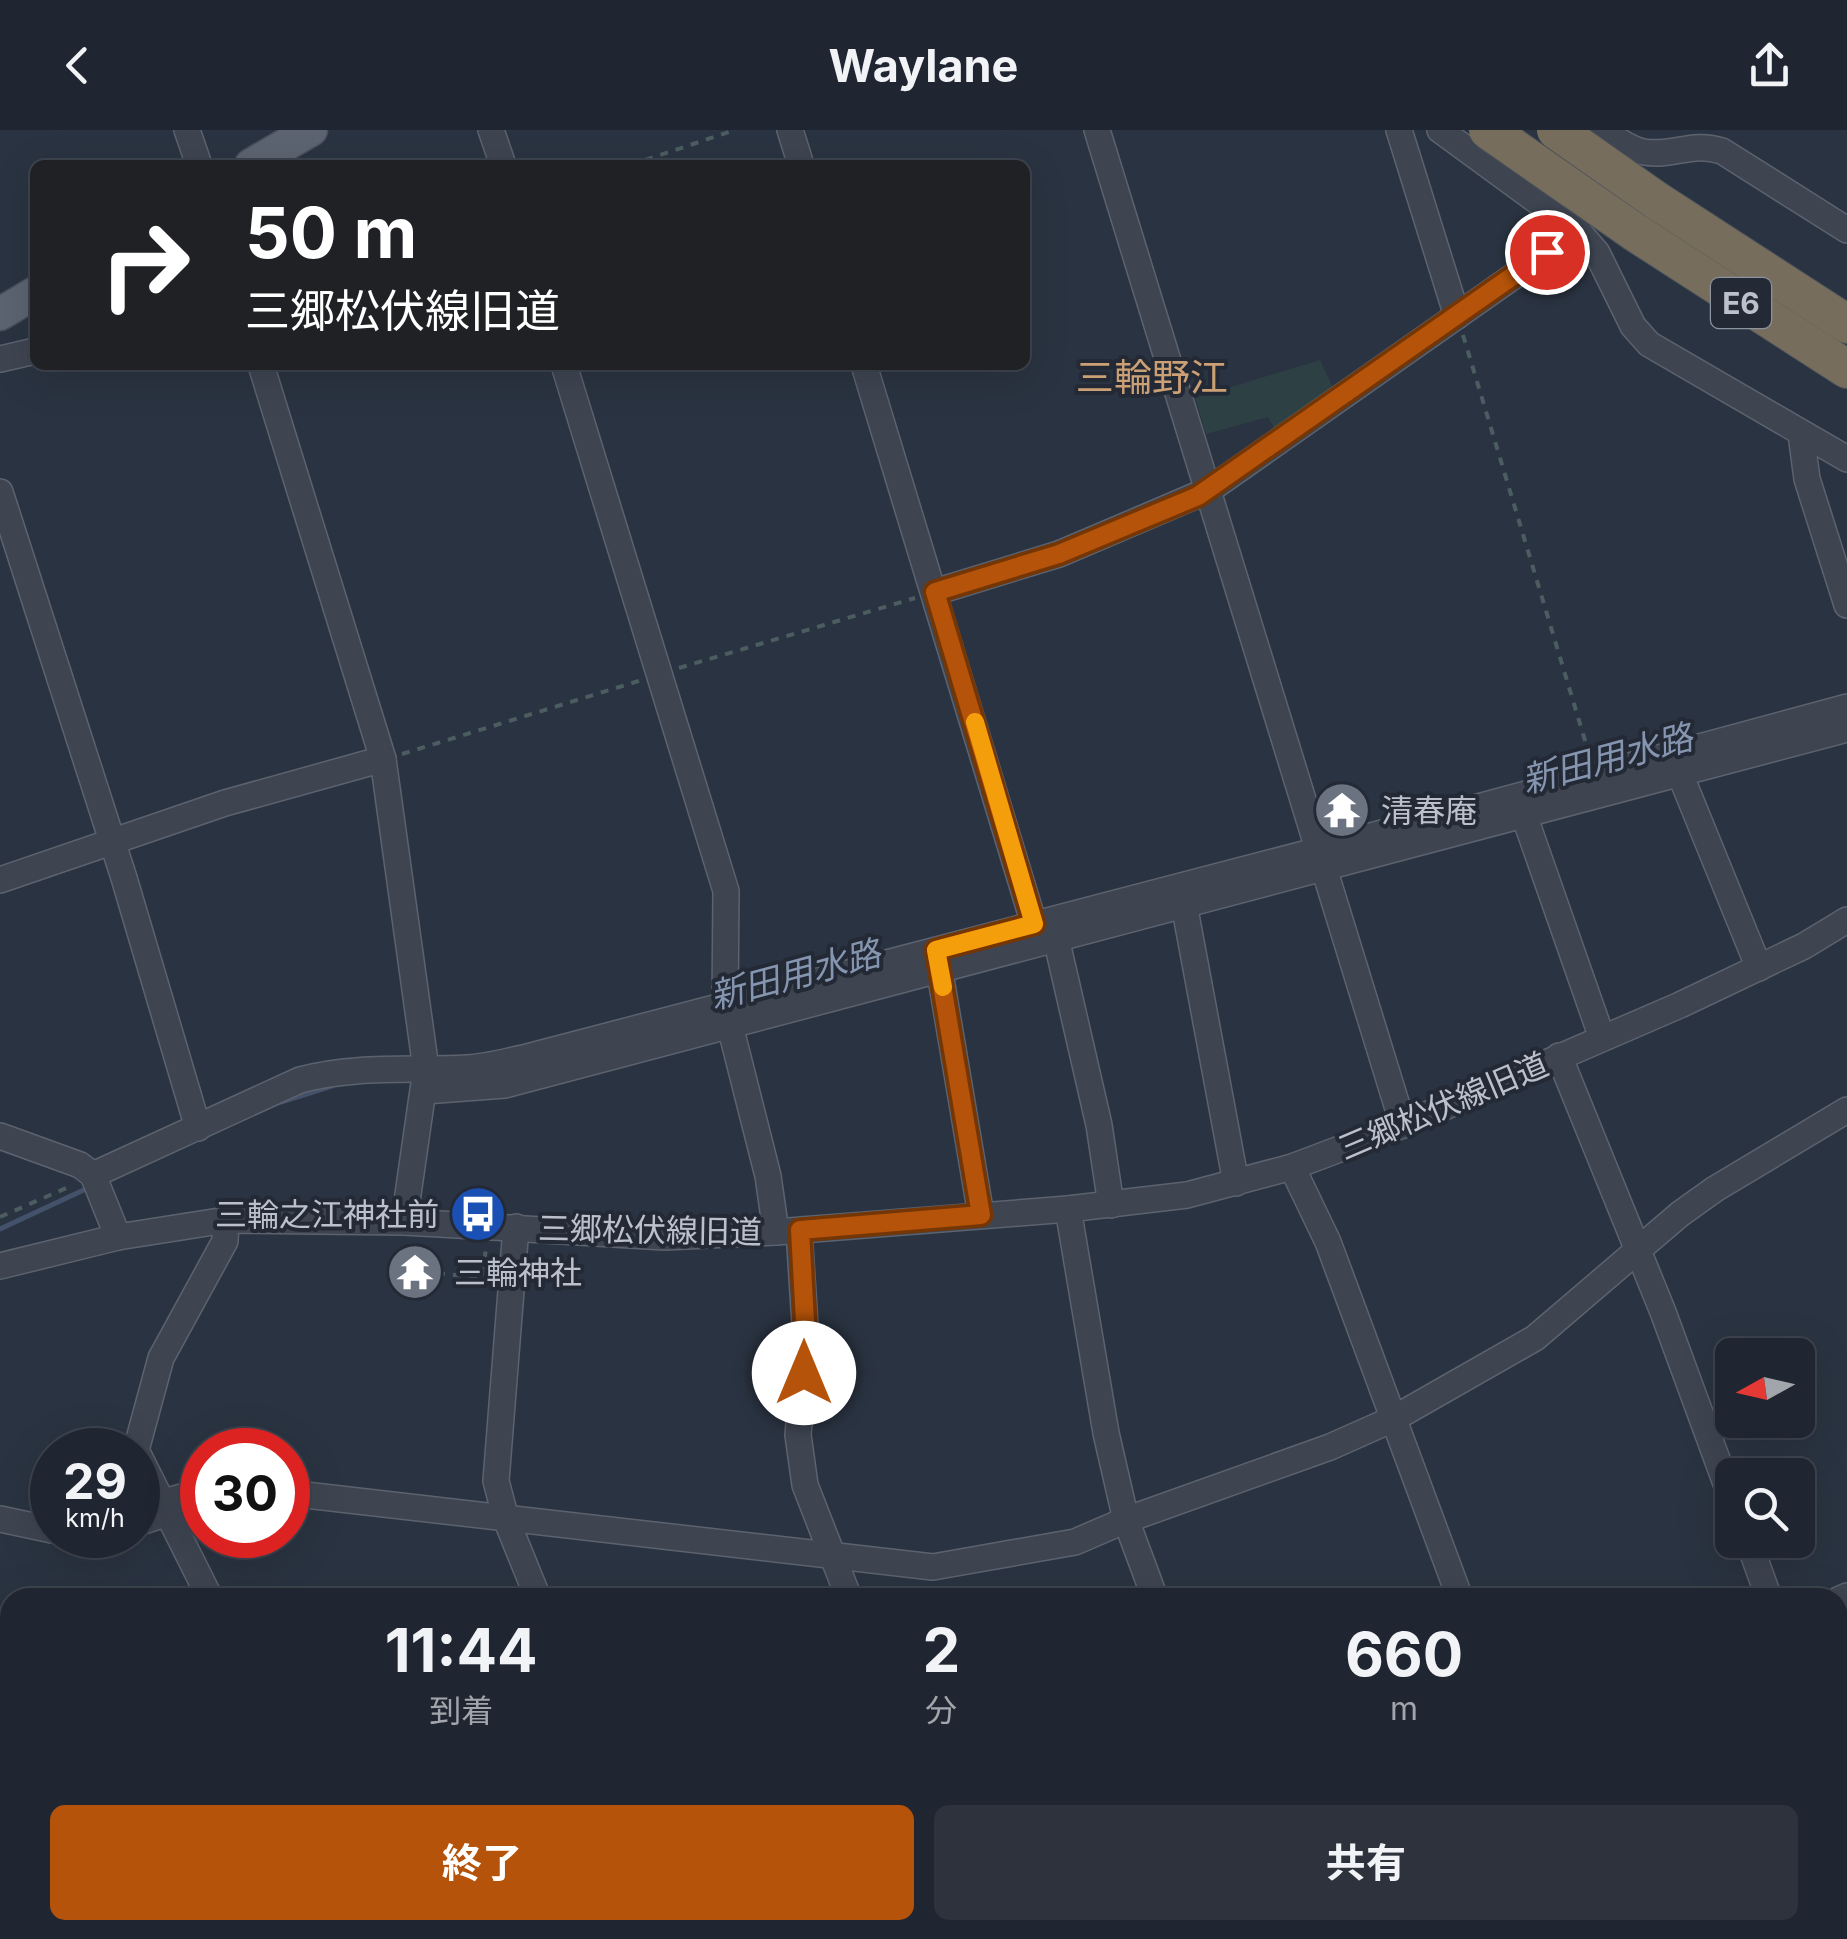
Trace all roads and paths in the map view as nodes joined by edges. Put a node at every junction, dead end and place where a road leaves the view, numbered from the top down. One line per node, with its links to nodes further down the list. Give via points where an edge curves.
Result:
1 (187, 130): 13 (street)
2 (311, 130): 14 (main road)
3 (492, 130): 15 (street)
4 (735, 130): 16 (path)
5 (790, 130): 17 (street)
6 (1097, 130): 32 (street)
7 (1399, 130): 22 (street)
8 (1440, 130): 18 (street)
9 (1488, 130): 29 (highway, E6, bridge)
10 (1556, 130): 23 (highway, E6, bridge)
11 (1613, 136): 12 (street, via 1640,152 1664,152); 18 (street)
12 (1700, 137): 19 (street)
13 (197, 160)
14 (259, 160)
15 (501, 160)
16 (645, 160)
17 (799, 160)
18 (1571, 226): 22 (street); 30 (street, via 1597,253 1649,344)
19 (1847, 230)
20 (30, 297): 21 (main road)
21 (0, 314)
22 (1457, 316): 32 (street); 40 (path)
23 (1847, 324)
24 (30, 351): 25 (street)
25 (0, 360)
26 (263, 370): 38 (street)
27 (566, 370): 50 (street, via 726,891)
28 (866, 370): 34 (street)
29 (1847, 370)
30 (1800, 434): 31 (street); 35 (street, via 1806,479)
31 (1847, 459)
32 (1209, 490): 34 (street, via 1059,554); 43 (street)
33 (0, 492): 42 (street)
34 (935, 592): 47 (street)
35 (1847, 605)
36 (1847, 708): 40 (street)
37 (1847, 729): 39 (street)
38 (384, 760): 42 (street, via 224,803); 53 (street)
39 (1680, 774): 41 (street); 49 (street)
40 (1596, 776): 43 (street)
41 (1524, 815): 43 (street); 51 (street)
42 (112, 844): 44 (street); 56 (street)
43 (1322, 859): 45 (street); 47 (street); 55 (street)
44 (0, 880)
45 (1184, 904): 47 (street); 60 (street)
46 (1847, 920): 49 (street, 三郷松伏線旧道)
47 (1048, 928): 48 (street); 61 (street, via 1099,1125)
48 (938, 960): 50 (street); 63 (street)
49 (1759, 968): 51 (street, 三郷松伏線旧道)
50 (728, 1016): 53 (street, via 505,1085); 69 (street)
51 (1602, 1038): 52 (street, 三郷松伏線旧道)
52 (1560, 1056): 55 (street, 三郷松伏線旧道); 71 (street)
53 (425, 1080): 56 (street, via 372,1068 320,1074); 66 (street)
54 (1847, 1110): 71 (street, via 1715,1189)
55 (1403, 1124): 58 (street, 三郷松伏線旧道)
56 (198, 1128): 59 (street)
57 (0, 1136): 59 (street, via 80,1165)
58 (1292, 1167): 60 (street, 三郷松伏線旧道); 74 (street, via 1328,1242)
59 (96, 1183): 64 (path); 70 (street)
60 (1236, 1183): 61 (street, 三郷松伏線旧道)
61 (1110, 1205): 62 (street, 三郷松伏線旧道)
62 (1068, 1210): 63 (street, 三郷松伏線旧道); 84 (street)
63 (981, 1215): 69 (street, 三郷松伏線旧道)
64 (0, 1218)
65 (226, 1220): 66 (street, 三郷松伏線旧道); 70 (street, 三郷松伏線旧道); 75 (street, via 225,1241 160,1358)
66 (404, 1222): 67 (street, 三郷松伏線旧道)
67 (488, 1226): 68 (street, 三郷松伏線旧道); 73 (path, via 482,1278)
68 (516, 1227): 69 (street, 三郷松伏線旧道, via 665,1237); 83 (street, via 496,1480)
69 (788, 1231): 86 (street, via 806,1340 798,1435 806,1485)
70 (118, 1237): 72 (street, 三郷松伏線旧道)
71 (1637, 1252): 74 (street, via 1534,1338); 76 (street)
72 (0, 1266)
73 (437, 1273)
74 (1392, 1419): 84 (street); 92 (street)
75 (143, 1428)
76 (1716, 1458)
77 (310, 1496): 83 (street)
78 (160, 1498): 80 (street)
79 (180, 1501): 80 (street)
80 (165, 1508): 81 (street); 88 (street)
81 (160, 1511)
82 (0, 1519): 85 (street)
83 (506, 1520): 86 (street); 89 (street)
84 (1126, 1520): 86 (street, via 1075,1542 932,1567); 91 (street)
85 (30, 1525)
86 (833, 1555): 90 (street)
87 (1755, 1558): 93 (street)
88 (205, 1588)
89 (534, 1588)
90 (845, 1588)
91 (1151, 1588)
92 (1456, 1588)
93 (1765, 1588)

